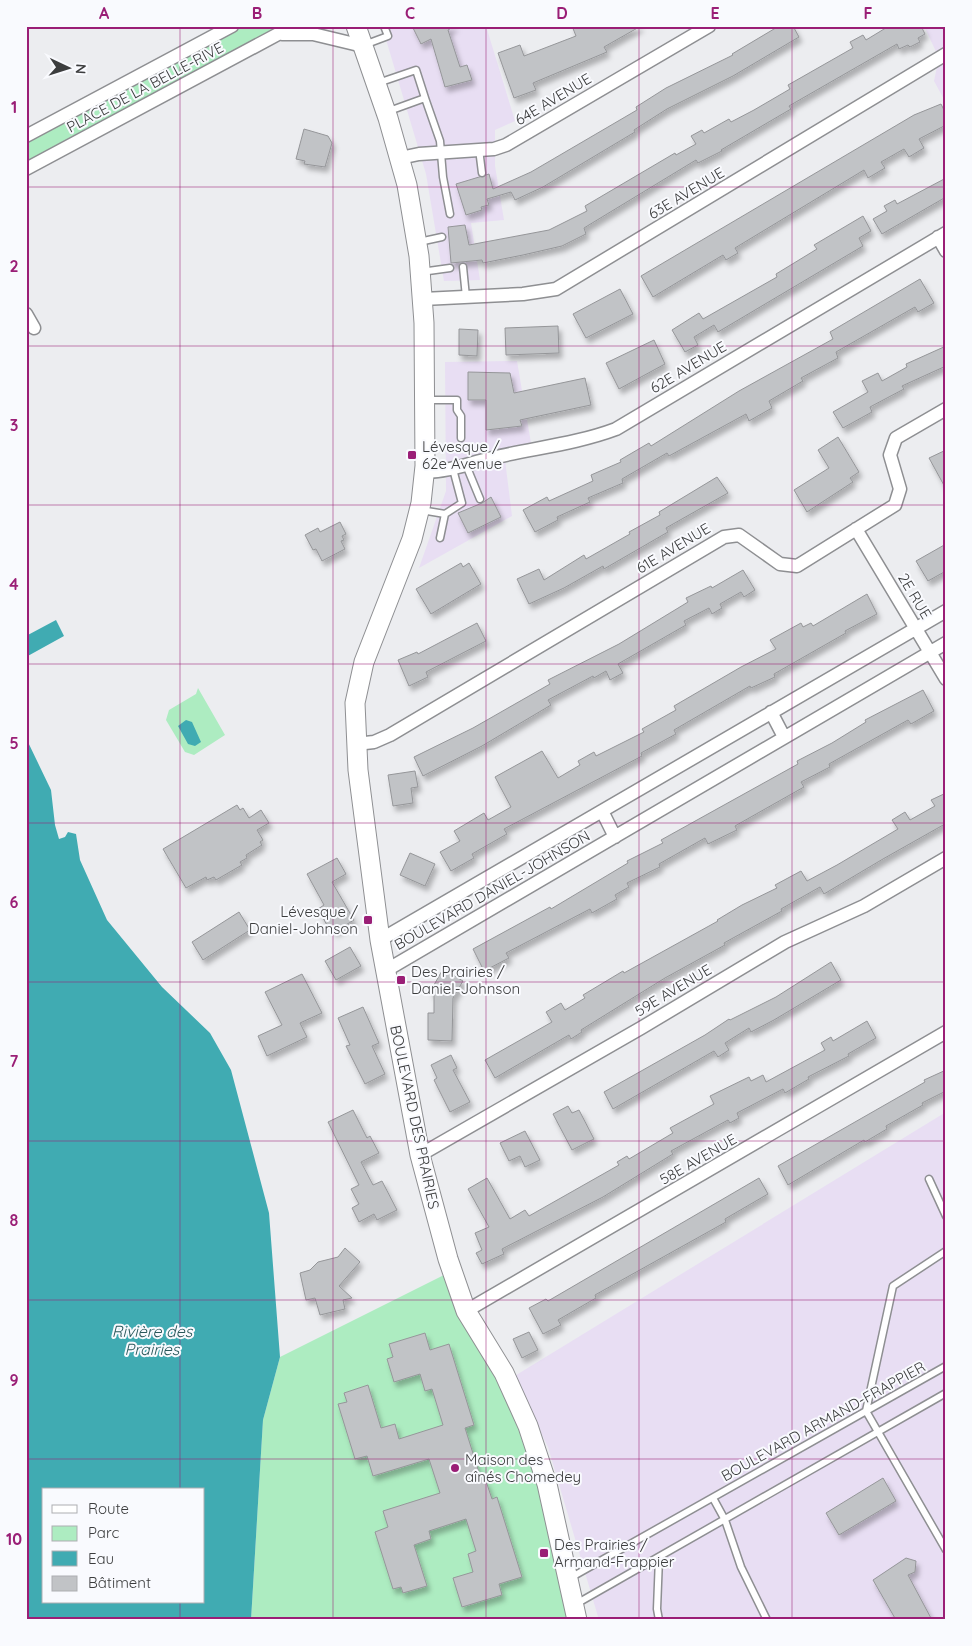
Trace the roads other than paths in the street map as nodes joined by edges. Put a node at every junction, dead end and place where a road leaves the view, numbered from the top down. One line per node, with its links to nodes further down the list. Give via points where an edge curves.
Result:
1 (232, 26): 12 (street, PLACE DE LA BELLE-RIVE)
2 (293, 26): 6 (street, PLACE DE LA BELLE-RIVE)
3 (356, 26): 7 (street, BOULEVARD DES PRAIRIES)
4 (384, 26): 7 (lane, via 388,36)
5 (709, 26): 13 (street, 64E AVENUE, via 512,142)
6 (279, 34): 7 (street, PLACE DE LA BELLE-RIVE, via 313,34); 16 (street, PLACE DE LA BELLE-RIVE)
7 (363, 46): 9 (street, BOULEVARD DES PRAIRIES)
8 (946, 54): 26 (street, 63E AVENUE, via 556,289)
9 (376, 83): 10 (lane, via 416,70); 11 (street, BOULEVARD DES PRAIRIES)
10 (425, 98): 11 (lane); 14 (lane)
11 (386, 112): 15 (street, BOULEVARD DES PRAIRIES)
12 (26, 136)
13 (479, 150): 14 (street, 64E AVENUE); 17 (lane)
14 (442, 152): 15 (street, 64E AVENUE); 18 (lane)
15 (400, 158): 21 (street, BOULEVARD DES PRAIRIES)
16 (26, 169)
17 (482, 173)
18 (450, 214)
19 (942, 235): 22 (street); 33 (street, 62E AVENUE, via 616,430)
20 (442, 237): 21 (lane)
21 (417, 242): 25 (street, BOULEVARD DES PRAIRIES)
22 (946, 251)
23 (463, 267): 26 (lane)
24 (450, 268): 25 (lane)
25 (421, 272): 27 (street, BOULEVARD DES PRAIRIES)
26 (466, 297): 27 (street, 63E AVENUE)
27 (423, 299): 30 (street, BOULEVARD DES PRAIRIES)
28 (26, 314): 29 (street)
29 (34, 328)
30 (424, 400): 32 (lane, via 456,400 456,410 461,416); 35 (street, BOULEVARD DES PRAIRIES)
31 (946, 409): 39 (street, 61E AVENUE, via 896,438 890,454 900,489 895,505)
32 (461, 438)
33 (466, 465): 34 (street, 62E AVENUE); 36 (lane)
34 (453, 469): 35 (street, 62E AVENUE); 38 (lane, via 462,503)
35 (425, 472): 37 (street, BOULEVARD DES PRAIRIES)
36 (480, 499)
37 (420, 510): 38 (lane); 48 (street, BOULEVARD DES PRAIRIES, via 407,554 364,662 355,703)
38 (445, 514): 40 (lane)
39 (856, 529): 42 (street, 2E RUE); 48 (street, 61E AVENUE, via 797,566 780,564 739,535 724,536 390,735 374,742)
40 (440, 538)
41 (946, 611): 42 (street, BOULEVARD DANIEL-JOHNSON)
42 (915, 628): 44 (street, 2E RUE); 46 (street, BOULEVARD DANIEL-JOHNSON)
43 (946, 643): 44 (street, BOULEVARD DANIEL-JOHNSON)
44 (930, 652): 45 (street, 2E RUE); 47 (street, BOULEVARD DANIEL-JOHNSON)
45 (946, 679)
46 (771, 712): 47 (street); 49 (street, BOULEVARD DANIEL-JOHNSON)
47 (784, 737): 50 (street, BOULEVARD DANIEL-JOHNSON)
48 (356, 744): 52 (street, BOULEVARD DES PRAIRIES)
49 (602, 811): 50 (street, BOULEVARD DANIEL-JOHNSON); 52 (street, BOULEVARD DANIEL-JOHNSON)
50 (615, 837): 53 (street, BOULEVARD DANIEL-JOHNSON)
51 (946, 858): 55 (street, 59E AVENUE, via 864,906 785,942)
52 (380, 940): 53 (street, BOULEVARD DES PRAIRIES)
53 (385, 971): 55 (street, BOULEVARD DES PRAIRIES)
54 (946, 1032): 59 (street, 58E AVENUE)
55 (420, 1155): 59 (street, BOULEVARD DES PRAIRIES, via 448,1259)
56 (929, 1179): 57 (lane)
57 (946, 1216)
58 (946, 1251): 62 (lane, via 893,1286)
59 (466, 1311): 68 (street, BOULEVARD DES PRAIRIES, via 504,1373 528,1426 547,1484)
60 (946, 1366): 62 (lane, BOULEVARD ARMAND-FRAPPIER)
61 (946, 1393): 63 (lane)
62 (866, 1411): 63 (lane); 64 (lane, BOULEVARD ARMAND-FRAPPIER)
63 (878, 1433): 65 (lane); 66 (lane)
64 (712, 1498): 65 (lane, BOULEVARD ARMAND-FRAPPIER); 68 (lane, BOULEVARD ARMAND-FRAPPIER)
65 (725, 1520): 67 (lane); 71 (lane, BOULEVARD ARMAND-FRAPPIER, via 741,1567)
66 (946, 1550)
67 (659, 1558): 69 (lane); 70 (lane)
68 (567, 1580): 69 (street, BOULEVARD DES PRAIRIES)
69 (575, 1613)
70 (658, 1620)
71 (767, 1620)

